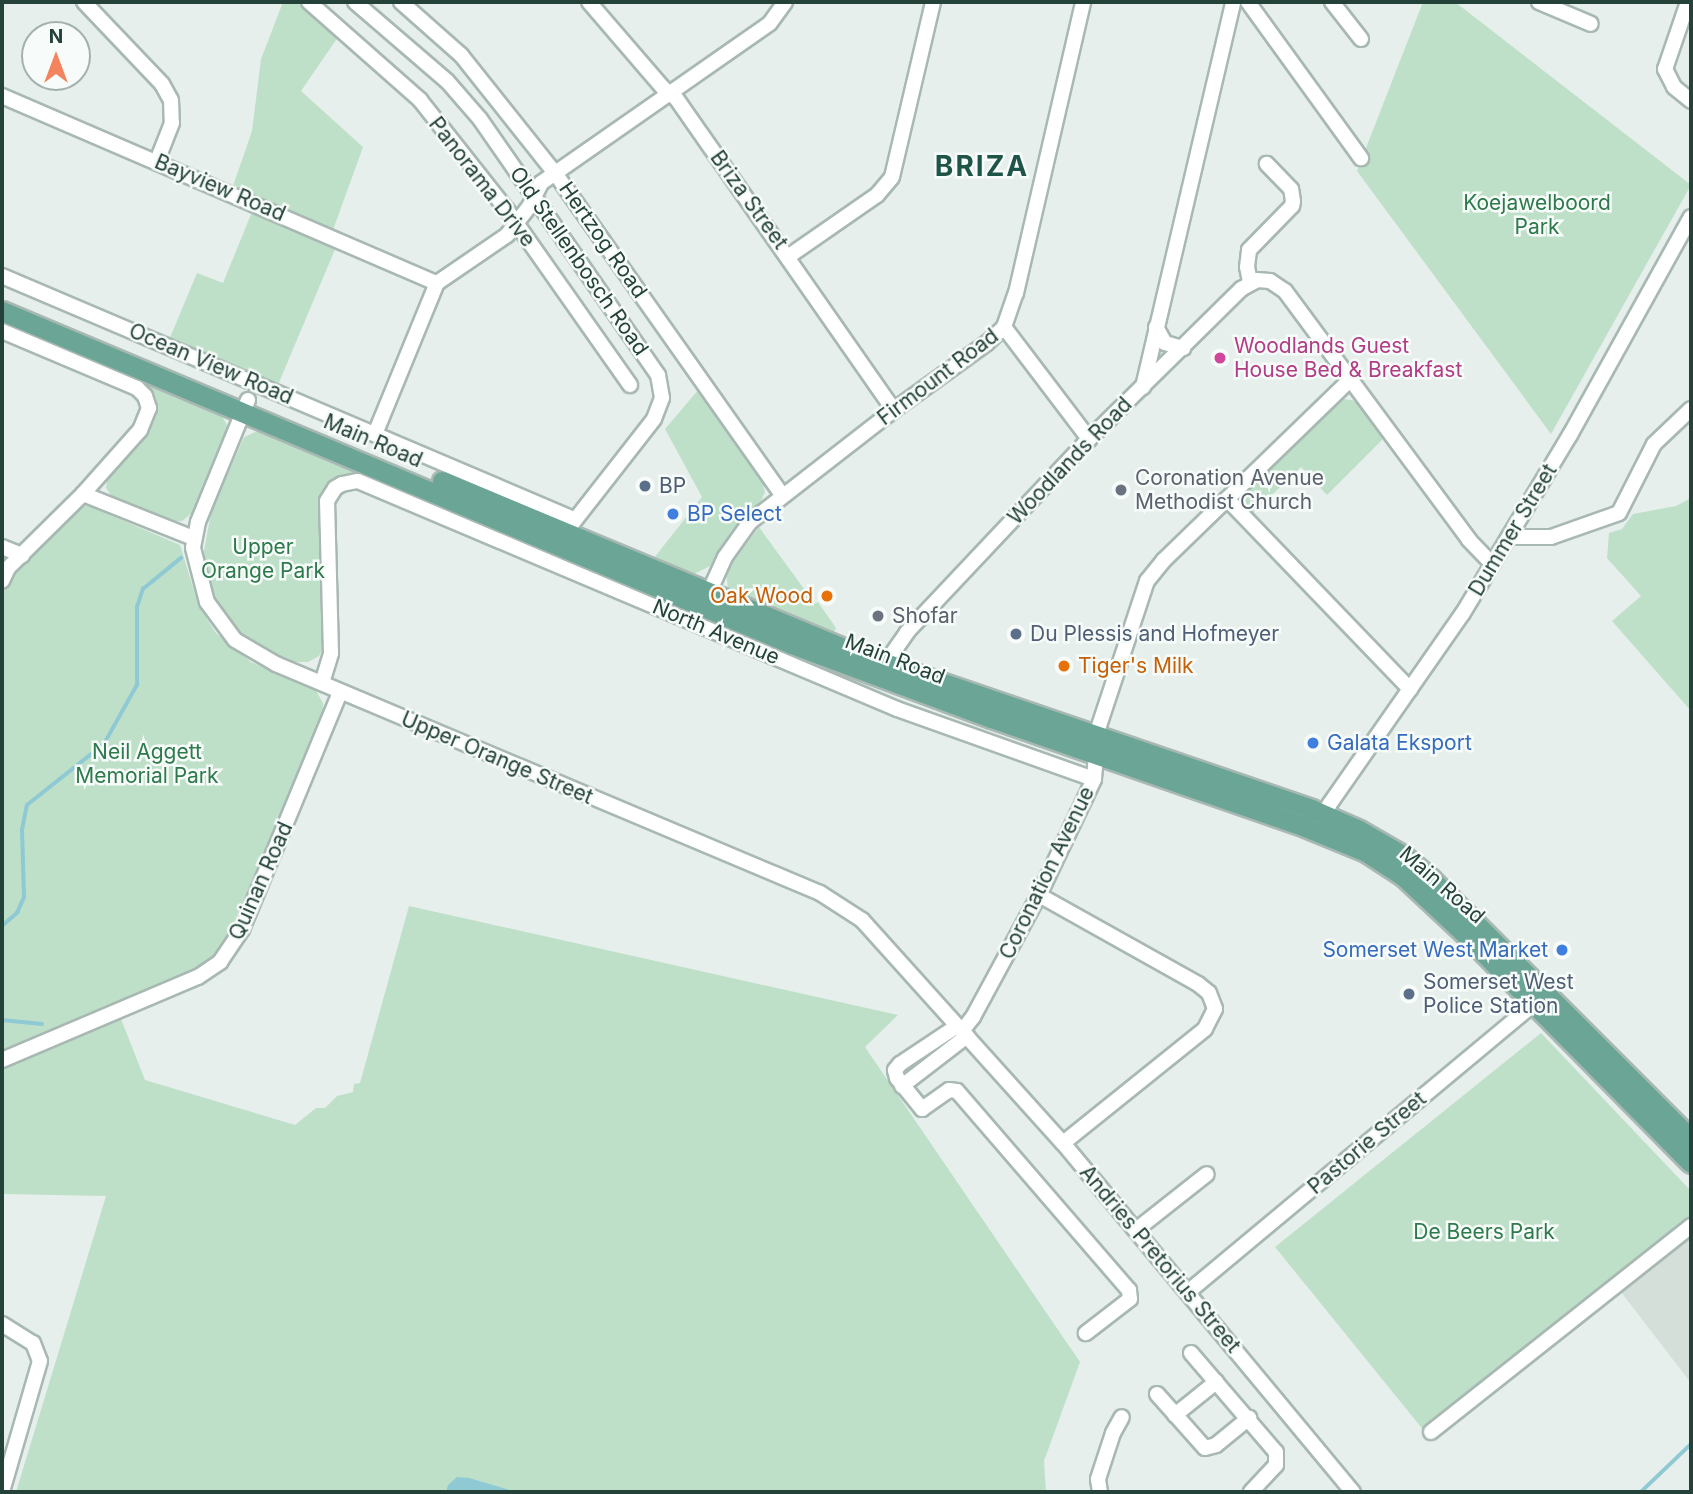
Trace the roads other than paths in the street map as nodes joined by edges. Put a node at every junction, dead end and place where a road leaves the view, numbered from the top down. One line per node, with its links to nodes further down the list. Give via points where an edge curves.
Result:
1 (84, 2): 20 (street, via 162,84 171,100 172,123)
2 (309, 2): 25 (street, Panorama Drive, via 420,100)
3 (355, 2): 23 (street, Old Stellenbosch Road, via 447,81)
4 (401, 2): 22 (street, Hertzog Road, via 461,55)
5 (589, 2): 16 (street, Briza Street)
6 (785, 2): 16 (street, via 770,23)
7 (933, 2): 26 (street, via 892,177 877,195)
8 (1083, 2): 32 (street, Firmount Road, via 1016,293)
9 (1233, 2): 33 (street)
10 (1248, 2): 19 (street)
11 (1332, 2): 15 (street)
12 (1539, 2): 14 (street)
13 (1688, 2): 18 (street, via 1665,69 1674,87)
14 (1591, 24)
15 (1361, 39)
16 (670, 93): 22 (street); 26 (street, Briza Street)
17 (2, 96): 20 (street, Bayview Road)
18 (1691, 101)
19 (1361, 158)
20 (158, 161): 29 (street, Bayview Road)
21 (1267, 164): 28 (street, via 1291,189 1293,201 1250,250)
22 (555, 173): 23 (street, via 540,184); 45 (street, Hertzog Road)
23 (534, 196): 25 (street); 47 (street, Old Stellenbosch Road, via 653,365 661,385 662,398 654,419)
24 (1691, 217): 48 (street, Dummer Street)
25 (516, 222): 29 (street, via 507,235); 37 (street, Panorama Drive)
26 (789, 256): 41 (street, Briza Street)
27 (2, 276): 42 (street, Ocean View Road)
28 (1250, 282): 35 (street, Woodlands Road); 36 (street, via 1270,281 1284,291)
29 (438, 283): 42 (street)
30 (2, 297): 39 (main road, Main Road)
31 (2, 311): 39 (main road, Main Road)
32 (1004, 327): 41 (street, Firmount Road); 43 (street)
33 (1156, 327): 35 (street, via 1165,343); 38 (street)
34 (2, 331): 44 (street, via 137,388 145,396 149,408 140,430)
35 (1183, 348): 38 (street, Woodlands Road)
36 (1351, 379): 46 (street, Coronation Avenue); 52 (street, via 1469,540)
37 (630, 385)
38 (1143, 387): 43 (street, Woodlands Road)
39 (246, 405): 47 (main road, Main Road); 49 (street, Upper Orange Street)
40 (1691, 409): 48 (street, via 1654,444 1619,513 1551,537)
41 (894, 410): 45 (street, Firmount Road)
42 (375, 434): 47 (street, Ocean View Road)
43 (1089, 439): 55 (street, Woodlands Road, via 907,632)
44 (83, 494): 49 (street); 51 (street)
45 (783, 496): 54 (street, Firmount Road, via 750,522 725,557)
46 (1227, 499): 57 (street); 59 (street, Coronation Avenue, via 1147,581)
47 (565, 532): 54 (main road, Main Road)
48 (1509, 537): 52 (street, Dummer Street)
49 (194, 538): 56 (street, Upper Orange Street, via 201,586 228,633 255,654)
50 (2, 547): 51 (street)
51 (22, 555): 53 (street)
52 (1492, 564): 57 (street, Dummer Street)
53 (2, 580)
54 (705, 600): 55 (main road, Main Road); 59 (main road, Main Road, via 883,679)
55 (885, 664): 59 (main road, Main Road)
56 (322, 683): 58 (street, Upper Orange Street); 60 (street, North Avenue, via 331,653 327,501 335,488 358,481 897,709)
57 (1410, 689): 61 (street, Dummer Street)
58 (340, 692): 64 (street, Upper Orange Street, via 842,905 879,936); 65 (street, Quinan Road, via 242,929 220,962 198,977)
59 (1096, 745): 60 (street, Coronation Avenue); 61 (main road, Main Road)
60 (1094, 779): 62 (street, Coronation Avenue)
61 (1320, 823): 63 (main road, Main Road, via 1403,876)
62 (1039, 895): 64 (street, Coronation Avenue); 68 (street, via 1198,984 1209,993 1215,1009 1205,1029)
63 (1540, 999): 67 (main road, Main Road); 69 (main road, Main Road); 73 (street, Pastorie Street)
64 (962, 1031): 66 (street); 66 (street, via 922,1050 895,1070); 68 (street, Andries Pretorius Street)
65 (2, 1060)
66 (902, 1086): 75 (street, via 922,1109 948,1090 957,1091 1129,1290 1130,1299)
67 (1691, 1139)
68 (1063, 1143): 72 (street, Andries Pretorius Street)
69 (1691, 1163)
70 (1207, 1174): 72 (street)
71 (1691, 1226): 82 (street)
72 (1136, 1230): 73 (street, Andries Pretorius Street)
73 (1188, 1292): 87 (street, Andries Pretorius Street)
74 (2, 1324): 83 (street, via 33,1343 40,1368)
75 (1086, 1333)
76 (1191, 1353): 77 (street)
77 (1216, 1382): 79 (street); 81 (street)
78 (1157, 1394): 79 (street)
79 (1175, 1415): 81 (street, via 1201,1447 1208,1448)
80 (1122, 1417): 85 (street, via 1098,1479)
81 (1249, 1418): 86 (street, via 1276,1452 1277,1461)
82 (1431, 1432)
83 (5, 1473): 84 (street)
84 (2, 1492)
85 (1100, 1492)
86 (1251, 1492)
87 (1353, 1492)

